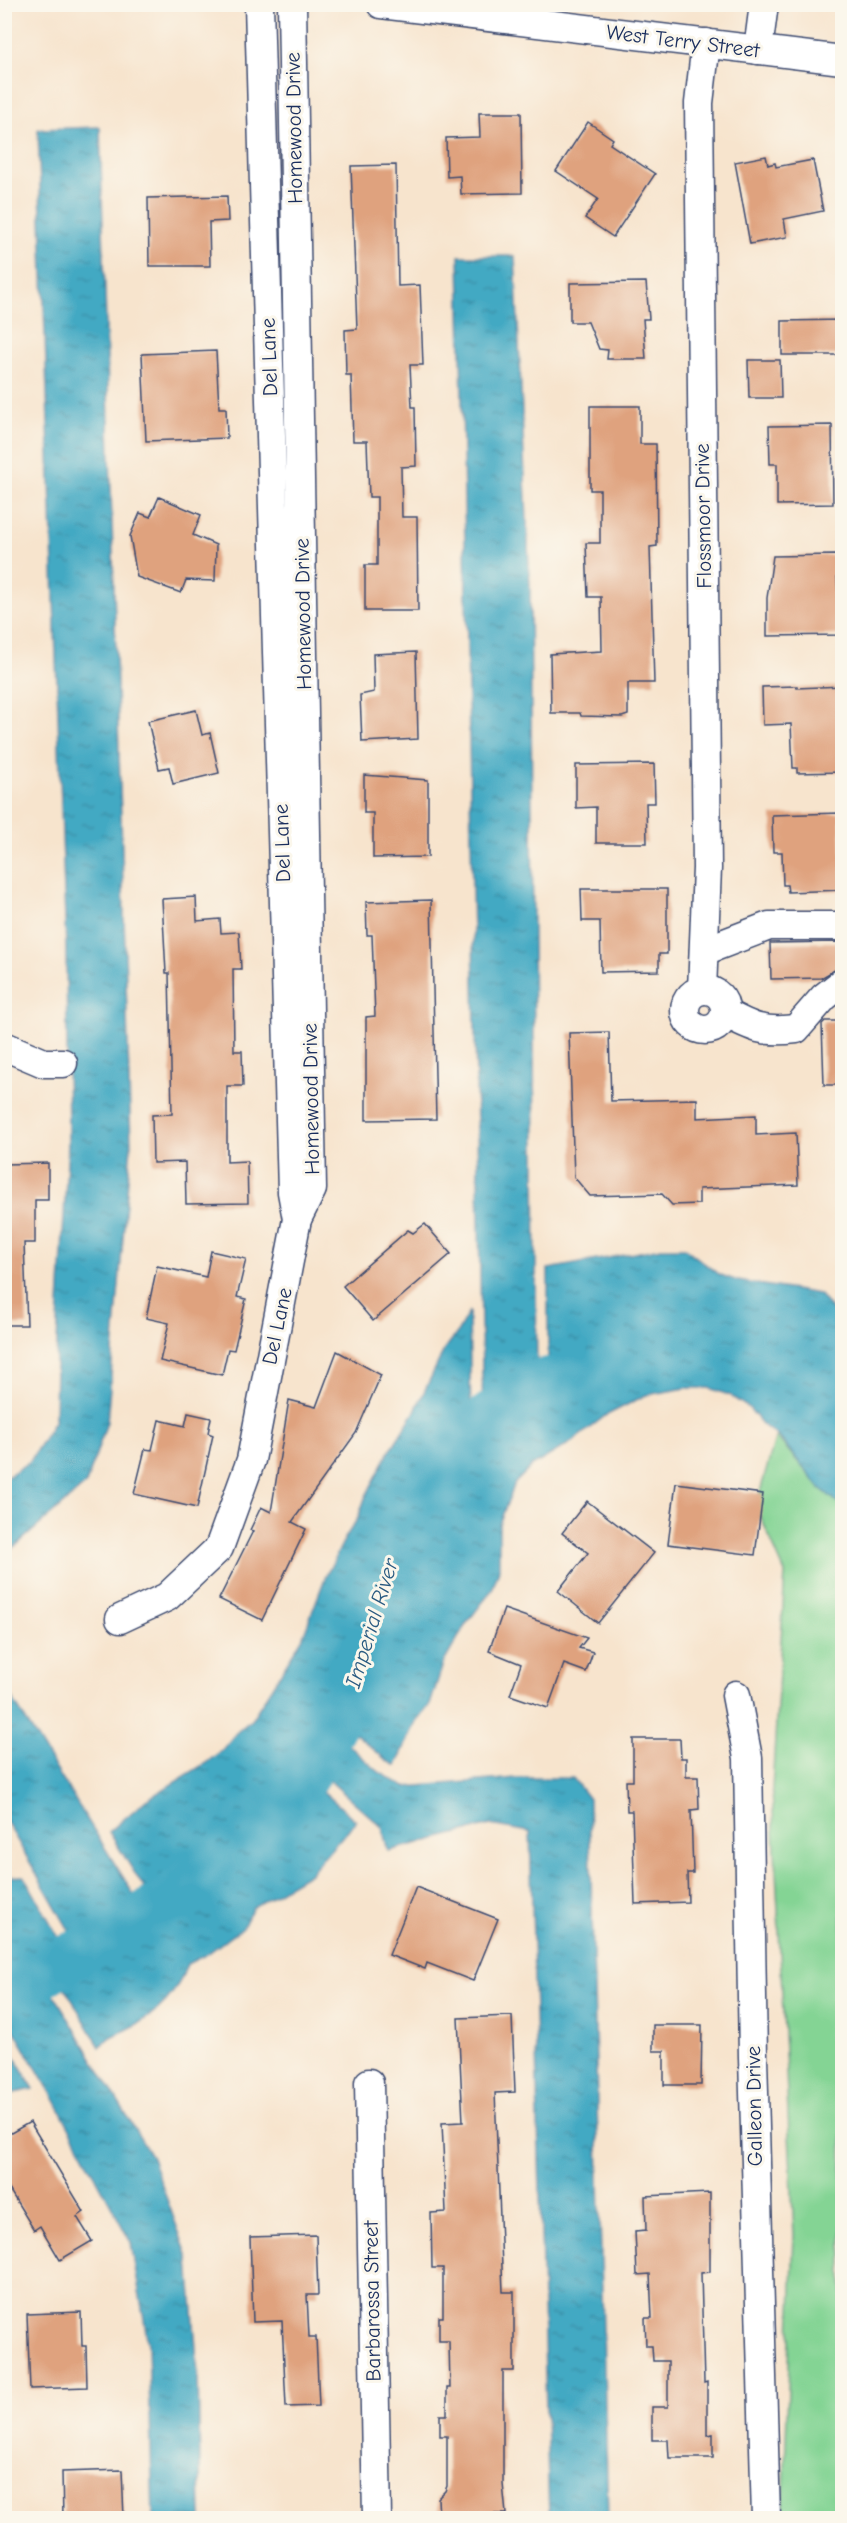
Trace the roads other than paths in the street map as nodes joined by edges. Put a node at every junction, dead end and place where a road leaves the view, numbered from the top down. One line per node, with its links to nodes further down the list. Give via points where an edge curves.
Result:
1 (259, 4): 13 (street, Del Lane, via 292,1192)
2 (292, 4): 13 (street, Homewood Drive, via 312,1189)
3 (381, 4): 5 (street, West Terry Street)
4 (764, 4): 6 (street)
5 (706, 43): 6 (street, West Terry Street); 9 (street, Flossmoor Drive, via 699,103 707,868)
6 (758, 50): 7 (street, West Terry Street)
7 (843, 60)
8 (843, 926): 9 (street, via 769,926)
9 (704, 951): 10 (street, Flossmoor Drive, via 702,990 695,992 684,1009 689,1022 700,1030 714,1029 725,1013 754,1029 796,1029 824,997)
10 (843, 983)
11 (4, 1046): 12 (street, via 44,1063)
12 (63, 1063)
13 (297, 1219): 14 (street, Del Lane, via 250,1460 219,1548 167,1597)
14 (120, 1619)
15 (736, 1695): 18 (street, Galleon Drive, via 748,1758)
16 (369, 2083): 17 (street, Barbarossa Street)
17 (377, 2518)
18 (766, 2518)

